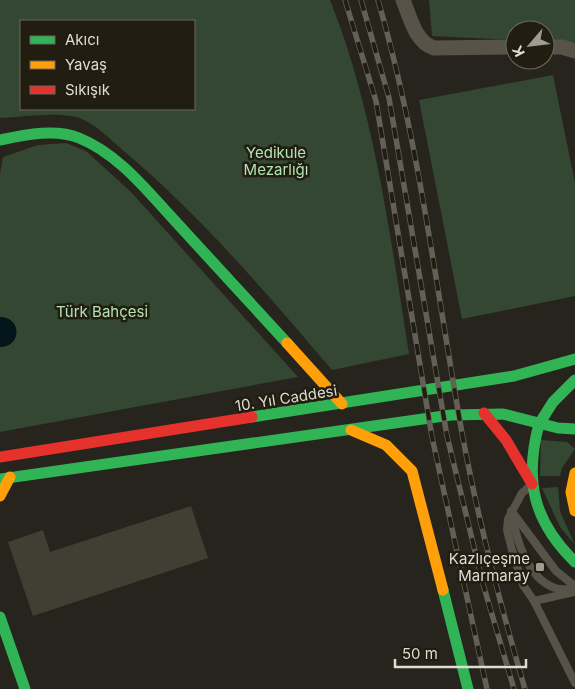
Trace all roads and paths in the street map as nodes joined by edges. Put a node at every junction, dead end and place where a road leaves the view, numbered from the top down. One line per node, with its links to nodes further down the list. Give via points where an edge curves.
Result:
1 (403, 0): 2 (street, via 416,34 425,45 434,48)
2 (505, 47)
3 (555, 47): 4 (street)
4 (575, 51)
5 (0, 140): 8 (main road, via 61,135 94,145 167,213)
6 (572, 356): 8 (main road, 10. Yıl Caddesi, via 557,365 514,376)
7 (575, 380): 10 (main road, via 553,402)
8 (342, 404): 13 (main road, 10. Yıl Caddesi)
9 (484, 413): 10 (main road, via 511,415); 11 (main road); 16 (main road, via 506,440)
10 (538, 424): 12 (main road); 16 (main road, via 530,471)
11 (350, 429): 15 (main road); 26 (main road, via 394,449 412,471)
12 (575, 429)
13 (0, 457)
14 (575, 473): 19 (main road, via 570,494)
15 (5, 478): 17 (main road)
16 (532, 484): 18 (lane); 20 (main road, via 539,512 549,532)
17 (0, 496)
18 (511, 511): 21 (lane, via 556,572); 21 (lane, via 525,557 535,572 556,588); 22 (lane, via 507,530 512,550 523,585)
19 (575, 511)
20 (575, 562)
21 (575, 589): 22 (lane)
22 (534, 601): 24 (lane)
23 (0, 617): 25 (main road)
24 (575, 683)
25 (25, 689)
26 (468, 689)

